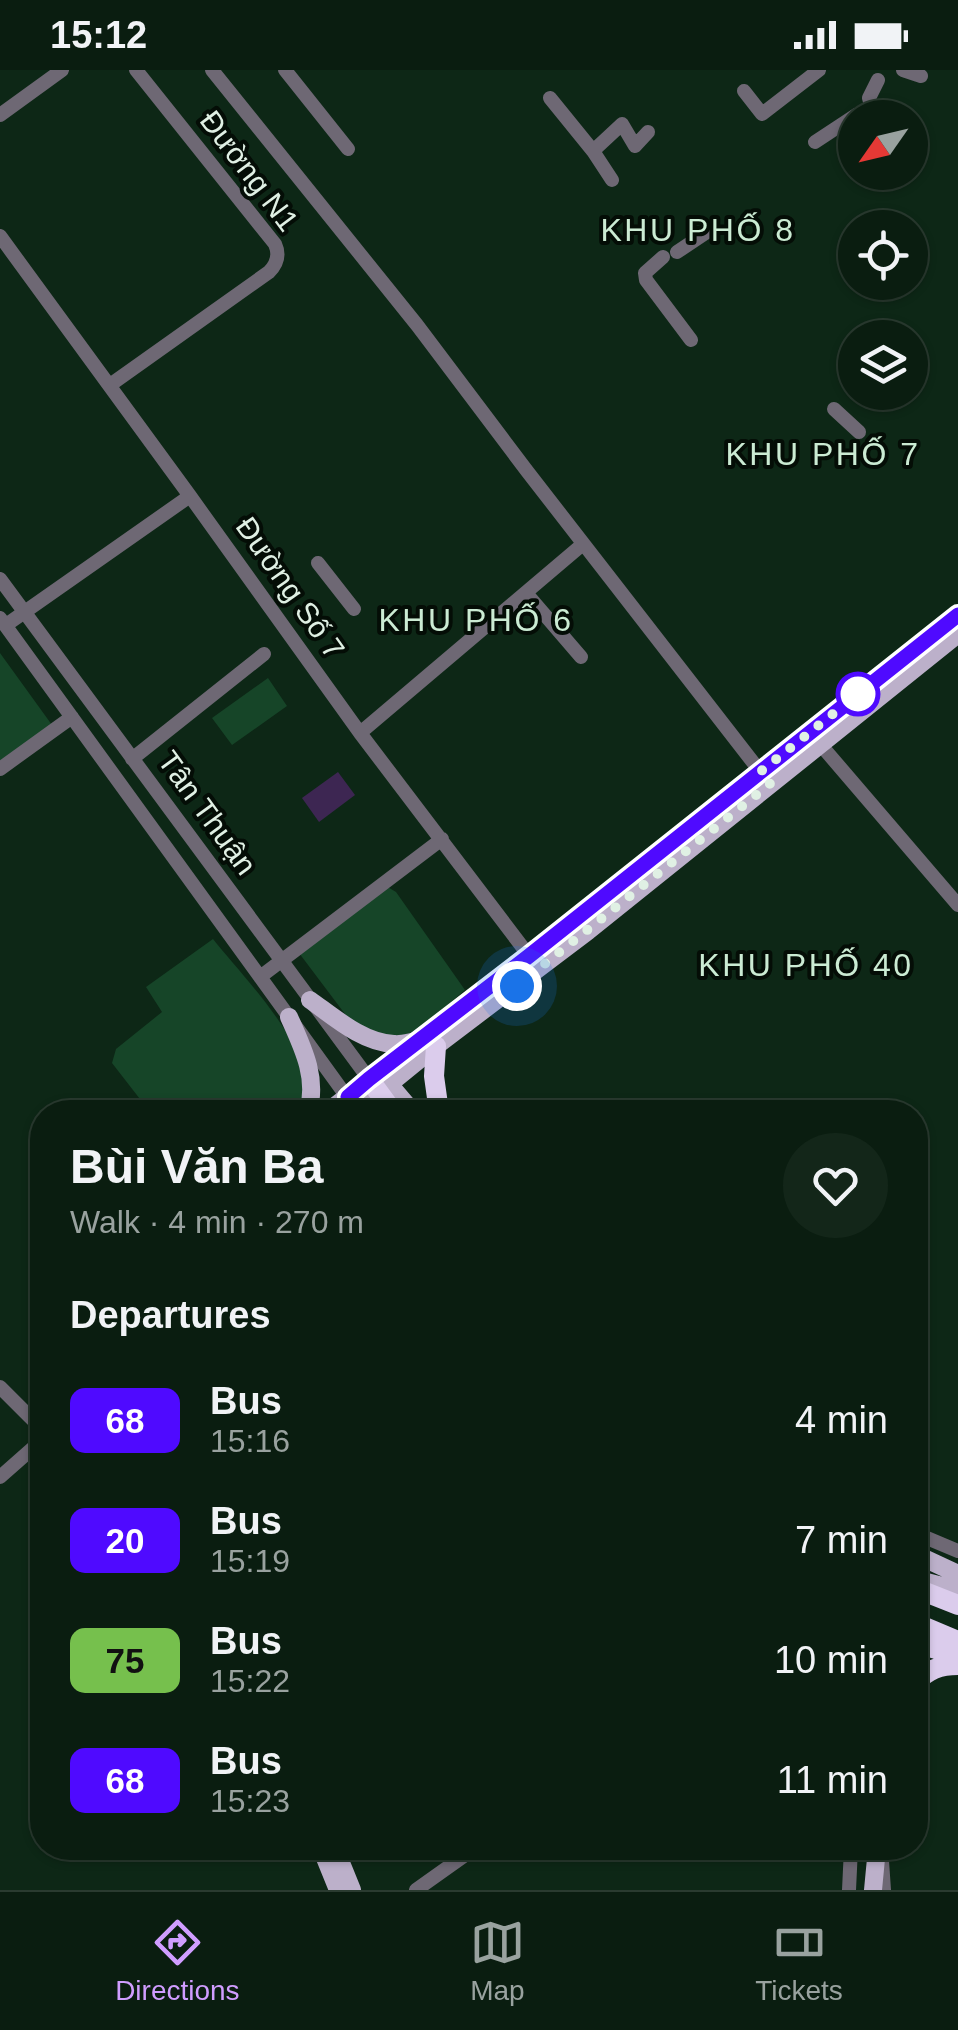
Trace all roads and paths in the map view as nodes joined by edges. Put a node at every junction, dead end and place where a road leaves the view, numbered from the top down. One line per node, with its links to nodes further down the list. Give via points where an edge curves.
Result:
1 (62, 70): 12 (street)
2 (136, 70): 22 (street, Đường N1, via 275,244 277,260 270,272)
3 (212, 70): 26 (street, via 418,325)
4 (285, 70): 16 (street)
5 (818, 70): 9 (street, via 762,114)
6 (902, 70): 7 (street)
7 (921, 76)
8 (878, 80): 11 (street)
9 (744, 92)
10 (550, 98): 17 (street)
11 (869, 100)
12 (0, 115)
13 (838, 127): 15 (street)
14 (648, 132): 17 (street, via 634,146 622,124)
15 (815, 142)
16 (348, 149)
17 (594, 152): 18 (street)
18 (612, 180)
19 (710, 230): 21 (street, via 645,278)
20 (0, 236): 22 (street, Đường Số 7)
21 (692, 340)
22 (110, 385): 25 (street, Đường Số 7)
23 (834, 410): 24 (street)
24 (859, 432)
25 (190, 496): 31 (street); 40 (street, Đường Số 7)
26 (583, 544): 29 (street); 44 (street)
27 (318, 563): 30 (street)
28 (0, 579): 31 (street, Tân Thuận)
29 (526, 593): 36 (street); 40 (street)
30 (354, 610)
31 (23, 611): 33 (street); 37 (street, Tân Thuận)
32 (958, 614): 44 (main road)
33 (3, 621): 38 (street, Tân Thuận)
34 (958, 634): 41 (main road)
35 (264, 654): 42 (street)
36 (581, 657)
37 (78, 686): 38 (street); 42 (street, Tân Thuận)
38 (59, 699): 39 (street, Tân Thuận)
39 (72, 716): 43 (street); 49 (street, Tân Thuận)
40 (360, 733): 45 (street, Đường Số 7)
41 (820, 744): 44 (main road); 46 (street)
42 (132, 758): 47 (street, Tân Thuận)
43 (0, 770)
44 (765, 778): 48 (main road)
45 (442, 839): 47 (street); 48 (street, Đường Số 7)
46 (958, 905)
47 (281, 960): 49 (street); 50 (street, Tân Thuận)
48 (534, 962): 52 (main road)
49 (260, 977): 51 (street, Tân Thuận)
50 (310, 1000): 52 (main road, via 372,1040); 53 (street, Tân Thuận)
51 (289, 1017): 54 (main road, via 306,1057); 55 (street, Tân Thuận)
52 (427, 1044): 53 (main road); 59 (highway)
53 (379, 1086): 56 (main road); 57 (highway); 58 (main road)
54 (310, 1100)
55 (348, 1100)
56 (363, 1100)
57 (387, 1100)
58 (397, 1100)
59 (437, 1100)
60 (0, 1388): 61 (street)
61 (30, 1417)
62 (30, 1451): 63 (street)
63 (0, 1477)
64 (928, 1538): 65 (street)
65 (958, 1551)
66 (928, 1560): 67 (main road)
67 (958, 1574)
68 (928, 1582): 69 (main road)
69 (958, 1590)
70 (928, 1593): 71 (highway)
71 (958, 1605)
72 (928, 1628): 73 (highway)
73 (958, 1641)
74 (928, 1647): 75 (highway)
75 (958, 1655)
76 (958, 1665): 77 (highway)
77 (928, 1672)
78 (327, 1860): 85 (main road)
79 (340, 1860): 86 (main road)
80 (458, 1860): 87 (street)
81 (851, 1860): 88 (street)
82 (864, 1860): 89 (main road)
83 (877, 1860): 90 (main road)
84 (880, 1860): 91 (street)
85 (338, 1890)
86 (352, 1890)
87 (416, 1890)
88 (849, 1890)
89 (863, 1890)
90 (873, 1890)
91 (884, 1890)

